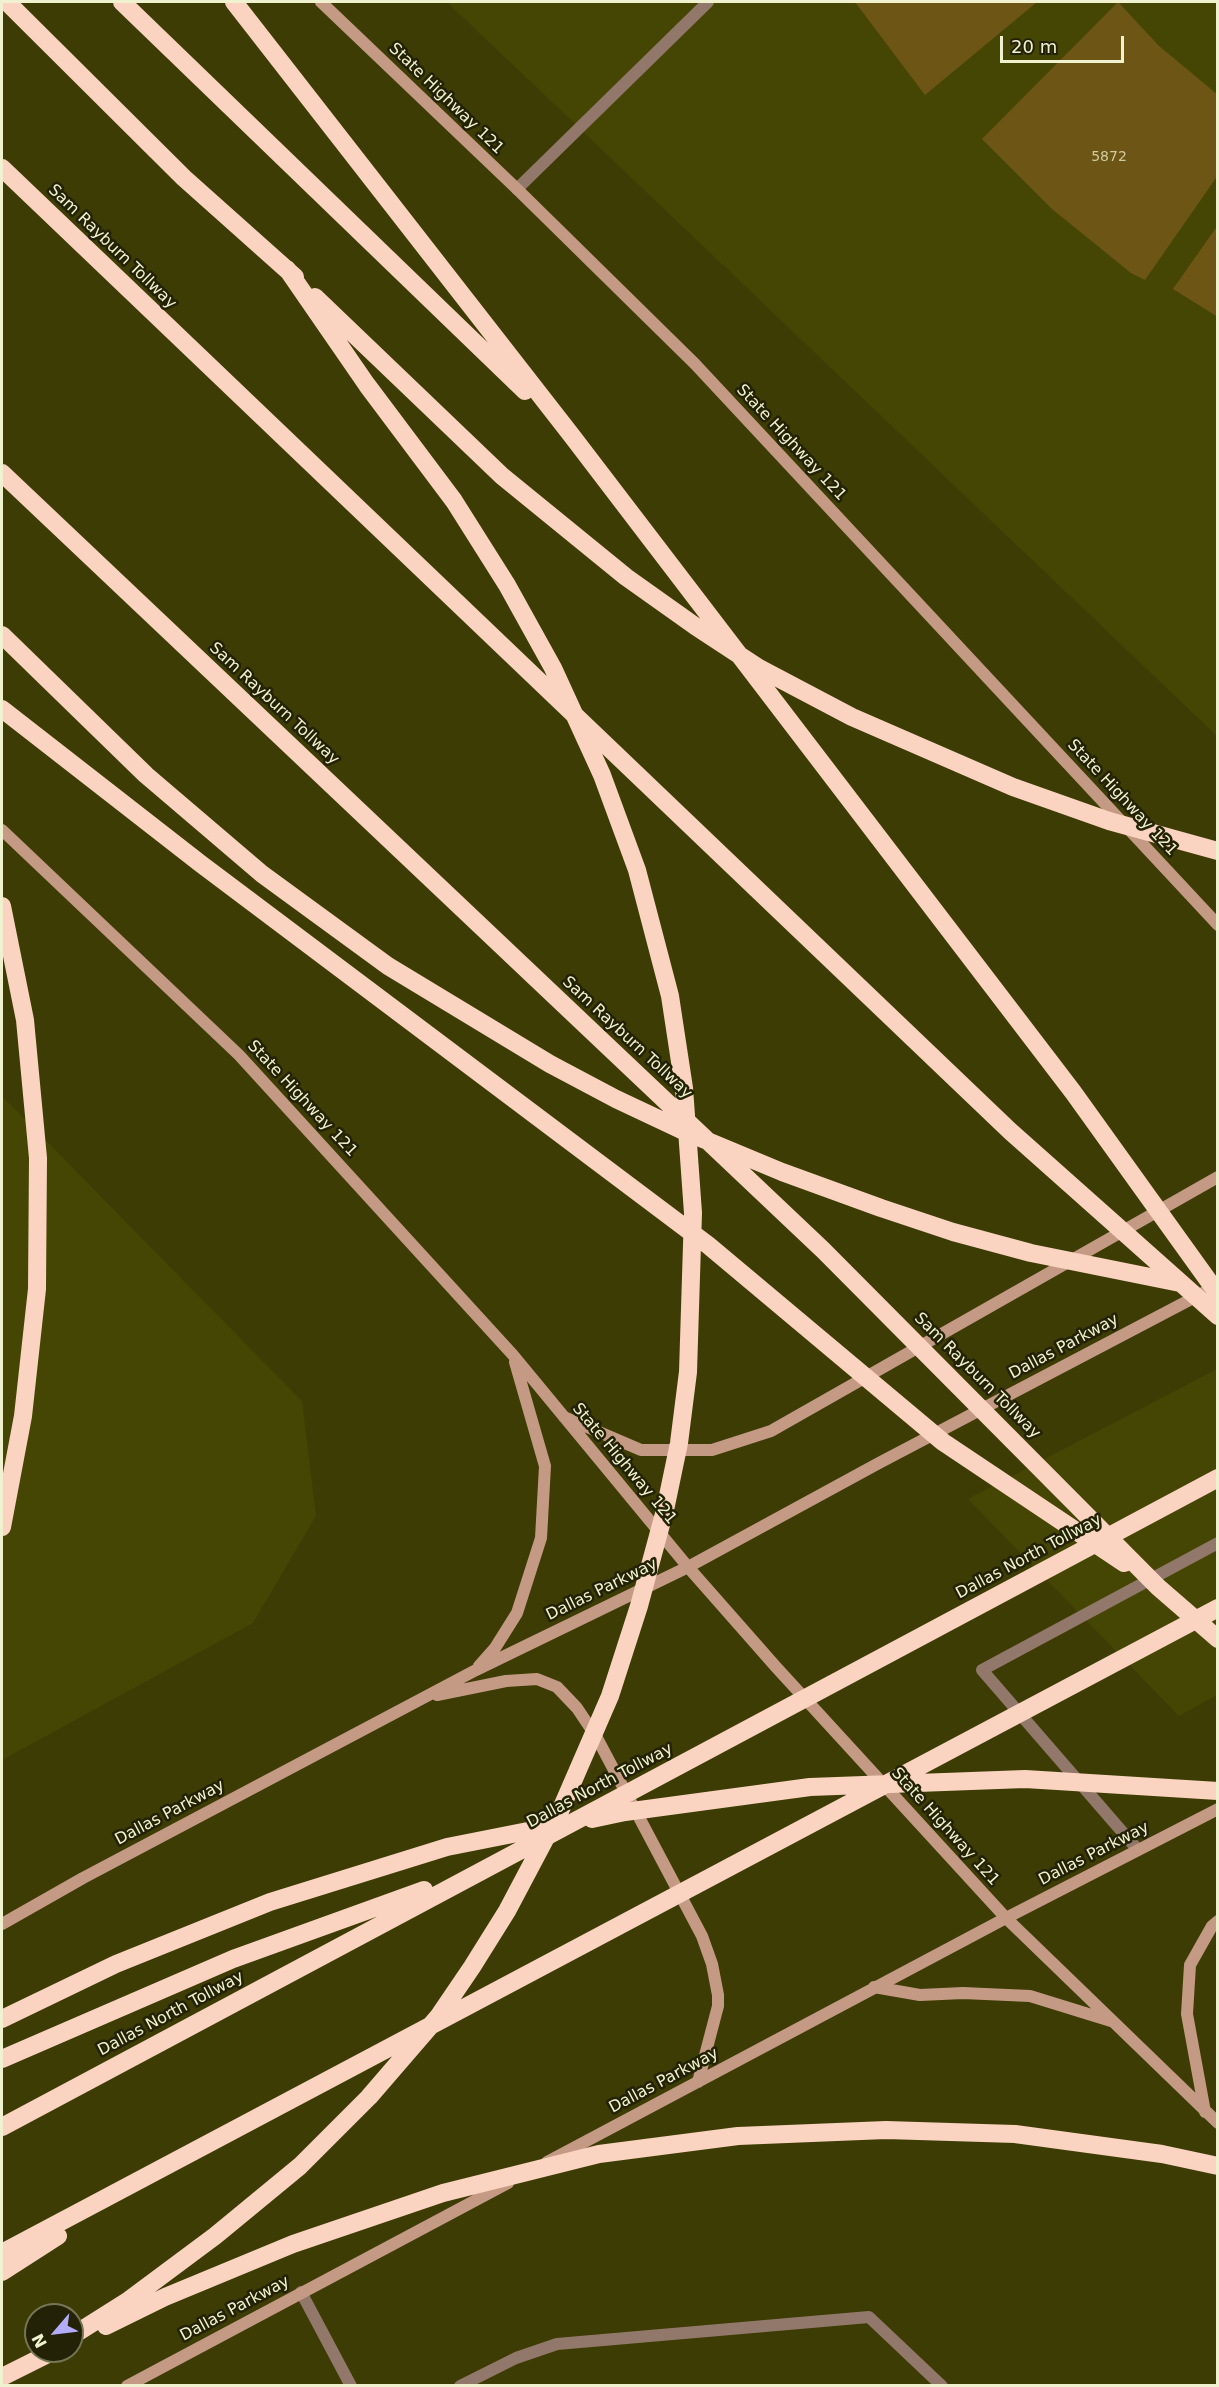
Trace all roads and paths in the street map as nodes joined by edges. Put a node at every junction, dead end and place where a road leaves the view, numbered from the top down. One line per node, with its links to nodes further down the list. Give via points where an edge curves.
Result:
1 (7, 2): 8 (highway, via 184,178)
2 (122, 2): 9 (highway)
3 (234, 2): 9 (highway)
4 (321, 2): 7 (main road, State Highway 121)
5 (708, 2): 7 (lane)
6 (2, 168): 20 (highway, Sam Rayburn Tollway, via 1010,1131)
7 (517, 189): 16 (main road, State Highway 121, via 695,364)
8 (287, 269): 14 (highway, via 502,476 626,577 759,668 852,717 1012,787 1109,821); 52 (highway, via 454,501 507,585 554,668 602,775 637,870 670,996 684,1088 693,1213 688,1372 665,1510 610,1696 561,1809 507,1911 472,1967 438,2017 369,2097 300,2166 215,2236)
9 (572, 436): 19 (highway, via 1072,1092)
10 (2, 473): 27 (highway, Sam Rayburn Tollway, via 823,1250)
11 (2, 635): 18 (highway, via 146,775 261,874 388,966 550,1064 686,1132 782,1172 953,1232 1109,1270)
12 (2, 709): 27 (highway, via 201,864 708,1245 944,1442)
13 (2, 831): 21 (main road, State Highway 121, via 239,1055)
14 (1218, 852)
15 (2, 906): 24 (highway, via 25,1020 38,1158 36,1289 23,1416)
16 (1218, 925)
17 (1218, 1177): 22 (main road, via 771,1431 712,1450 641,1450)
18 (1218, 1286): 26 (main road, Dallas Parkway)
19 (1218, 1294)
20 (1218, 1316)
21 (513, 1355): 22 (main road, State Highway 121); 30 (main road, via 545,1466 541,1538 517,1613)
22 (560, 1415): 26 (main road, State Highway 121)
23 (1218, 1478): 35 (highway, Dallas North Tollway)
24 (2, 1527)
25 (1218, 1543): 34 (lane, via 982,1670)
26 (688, 1567): 30 (main road, Dallas Parkway); 36 (main road, State Highway 121)
27 (1158, 1587): 29 (highway, Sam Rayburn Tollway)
28 (1218, 1608): 48 (highway)
29 (1218, 1639)
30 (476, 1670): 31 (main road, Dallas Parkway)
31 (426, 1697): 38 (main road, Dallas Parkway); 43 (main road, via 537,1679 553,1684 577,1708 603,1749 702,1936 712,1964 718,2006)
32 (1218, 1791): 40 (highway, via 1013,1779 810,1787 625,1812 447,1848 270,1902 116,1964)
33 (1218, 1809): 34 (main road, Dallas Parkway)
34 (1138, 1850): 36 (main road, Dallas Parkway)
35 (491, 1866): 42 (highway, via 233,1959); 46 (highway, Dallas North Tollway)
36 (1006, 1918): 39 (main road, Dallas Parkway); 41 (main road, State Highway 121)
37 (1218, 1921): 44 (main road, via 1190,1965 1187,2014)
38 (2, 1924)
39 (874, 1988): 41 (main road, via 920,1995 963,1992 1030,1996); 43 (main road, Dallas Parkway)
40 (2, 2019)
41 (1113, 2022): 44 (main road, State Highway 121)
42 (2, 2059)
43 (698, 2082): 51 (main road, Dallas Parkway)
44 (1205, 2112): 45 (main road, State Highway 121)
45 (1218, 2123)
46 (2, 2127)
47 (1218, 2166): 53 (highway, via 1162,2154 1016,2134 886,2130 738,2136 599,2154 443,2193 293,2244 165,2297)
48 (147, 2178): 49 (highway); 50 (highway)
49 (2, 2253)
50 (2, 2272)
51 (301, 2292): 56 (main road, Dallas Parkway); 57 (lane)
52 (84, 2328)
53 (84, 2336)
54 (29, 2363): 55 (highway)
55 (2, 2377)
56 (128, 2385)
57 (351, 2385)
58 (460, 2385): 59 (lane, via 516,2358 557,2344 869,2317)
59 (942, 2385)

